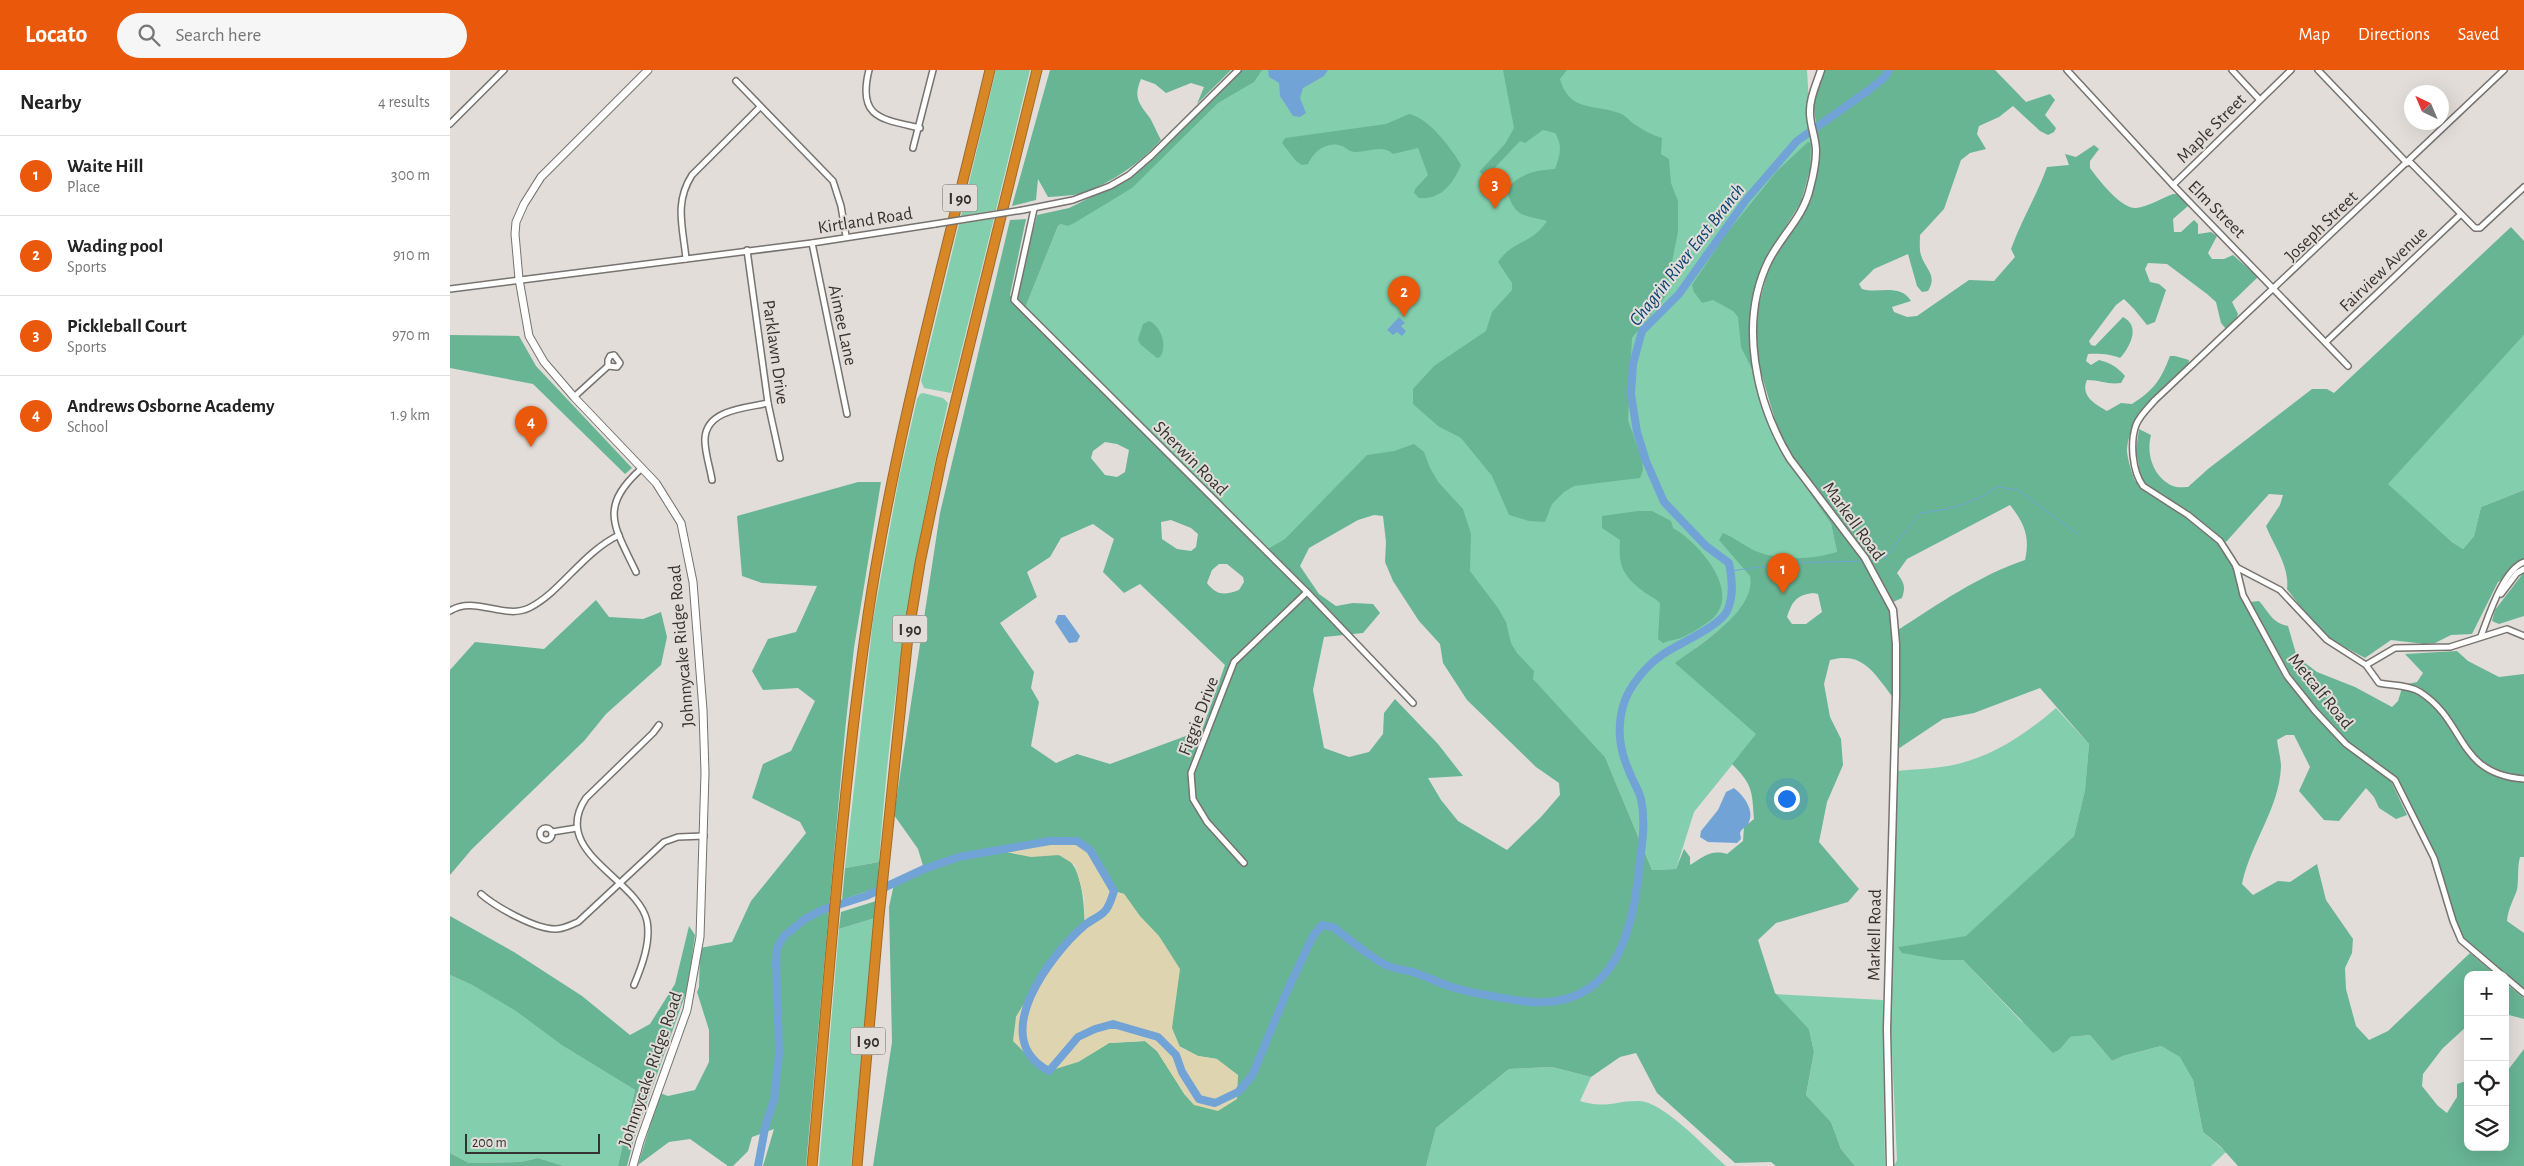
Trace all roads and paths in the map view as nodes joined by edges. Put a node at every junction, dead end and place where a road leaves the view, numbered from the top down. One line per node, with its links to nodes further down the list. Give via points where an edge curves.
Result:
1 (504, 70): 17 (street)
2 (648, 70): 29 (main road, Johnnycake Ridge Road, via 531,190 516,222)
3 (868, 70): 18 (street, via 866,101 874,115 882,120)
4 (934, 70): 18 (street)
5 (990, 70): 67 (highway, I 90, via 913,389 884,520 867,624 832,935)
6 (1037, 70): 68 (highway, I 90, via 946,438 908,636)
7 (1238, 70): 23 (street, Kirtland Road, via 1129,174 1110,186 1073,200)
8 (1821, 70): 69 (street, Markell Road, via 1810,102 1816,151 1806,202 1777,246 1760,284 1753,322 1753,346 1773,428 1780,443 1865,558 1893,610 1896,644 1887,1030)
9 (2067, 70): 21 (street, Elm Street)
10 (2232, 70): 15 (street)
11 (2290, 70): 15 (street, Maple Street)
12 (2318, 70): 20 (street)
13 (2504, 70): 20 (street, Joseph Street)
14 (736, 81): 16 (street)
15 (2259, 100): 21 (street, Maple Street)
16 (760, 107): 25 (street, via 832,180); 28 (street, via 684,187 680,206)
17 (450, 124)
18 (920, 128): 19 (street)
19 (913, 148)
20 (2408, 162): 24 (street); 30 (street, Joseph Street)
21 (2173, 185): 30 (street, Elm Street)
22 (2524, 187): 24 (street, via 2480,228 2475,228)
23 (1034, 209): 25 (street, Kirtland Road, bridge); 47 (street, Sherwin Road, via 1014,300)
24 (2460, 215): 32 (street, Fairview Avenue)
25 (846, 236): 26 (street, Kirtland Road)
26 (812, 243): 27 (street, Kirtland Road); 38 (street, Aimee Lane)
27 (747, 250): 28 (street, Kirtland Road); 37 (street, Parklawn Drive)
28 (686, 258): 29 (street, Kirtland Road)
29 (519, 280): 31 (street, Kirtland Road); 35 (main road, Johnnycake Ridge Road, via 529,336 544,362)
30 (2275, 288): 32 (street, Elm Street); 36 (street, Joseph Street)
31 (450, 289)
32 (2326, 342): 34 (street, Elm Street)
33 (608, 366): 35 (street)
34 (2348, 366)
35 (574, 397): 40 (main road, Johnnycake Ridge Road)
36 (2155, 400): 44 (street, Metcalf Road, via 2136,426 2133,448 2137,479 2220,541)
37 (768, 403): 39 (street, Parklawn Drive); 41 (street, via 724,413 710,422 705,437)
38 (847, 414)
39 (780, 458)
40 (642, 468): 42 (street, via 616,496 613,509); 58 (main road, Johnnycake Ridge Road, via 656,483 681,523 693,582 703,710)
41 (712, 480)
42 (619, 535): 46 (street); 49 (street, via 592,552 540,602 527,609 510,611 468,605)
43 (2524, 562): 48 (street, via 2515,566 2506,577)
44 (2236, 567): 52 (street, via 2280,590 2327,640); 62 (street, Metcalf Road, via 2243,596 2287,676 2346,744 2394,780 2434,858 2461,940)
45 (2524, 569): 48 (street, via 2517,573)
46 (636, 572)
47 (1306, 592): 53 (street, Sherwin Road); 59 (street, Figgie Drive, via 1234,662 1191,773 1193,798 1207,822)
48 (2496, 601): 51 (street)
49 (450, 611)
50 (2524, 636): 51 (street, via 2507,629)
51 (2480, 637): 52 (street, via 2450,647 2395,648)
52 (2366, 664): 55 (street, via 2380,683 2421,693 2444,715 2462,744 2485,769 2501,776)
53 (1413, 703)
54 (659, 725): 56 (street, via 586,798 580,808)
55 (2524, 779)
56 (576, 828): 57 (street); 60 (street, via 587,850)
57 (552, 832)
58 (704, 836): 60 (street, via 678,837 664,842); 66 (main road, Johnnycake Ridge Road, via 700,937 693,986 675,1048)
59 (1244, 863)
60 (618, 883): 61 (street, via 578,922 553,929 491,903); 64 (street, via 638,904 647,921 644,956)
61 (482, 894)
62 (2497, 971)
63 (2509, 980): 65 (street)
64 (634, 985)
65 (2524, 993)
66 (633, 1166)
67 (812, 1166)
68 (857, 1166)
69 (1890, 1166)

